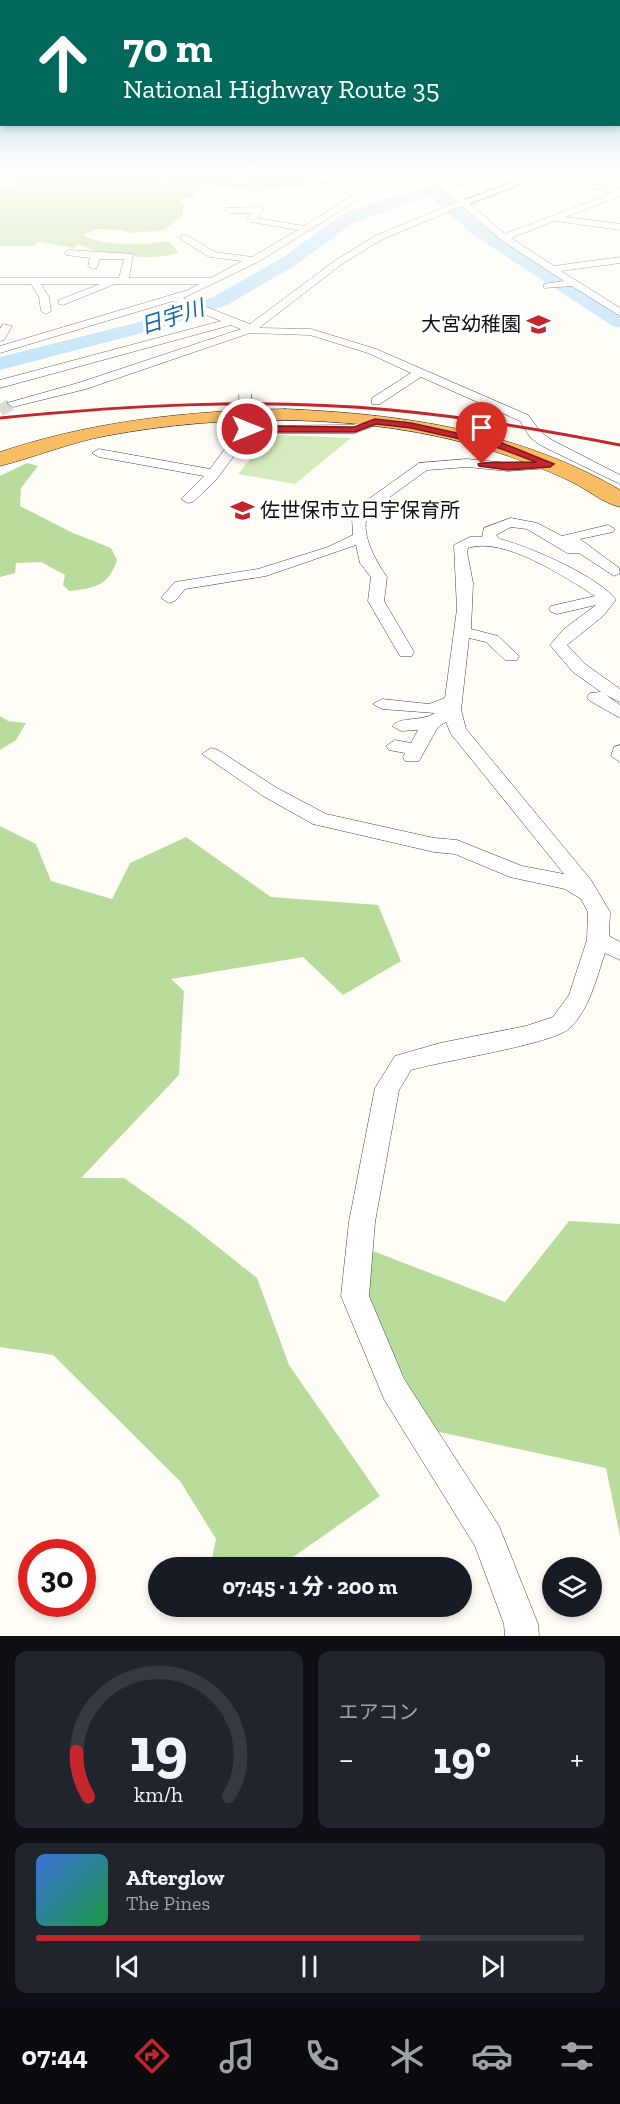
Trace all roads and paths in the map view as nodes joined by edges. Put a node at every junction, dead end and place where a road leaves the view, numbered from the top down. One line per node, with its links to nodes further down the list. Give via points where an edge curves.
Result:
1 (202, 248): 7 (street, via 212,255)
2 (274, 248): 7 (street)
3 (363, 248): 27 (street)
4 (520, 248): 9 (street)
5 (69, 253): 6 (street)
6 (96, 256): 10 (street); 11 (street, via 130,256)
7 (255, 260): 14 (street)
8 (620, 260): 9 (street)
9 (552, 269): 15 (street)
10 (89, 280): 11 (street); 13 (street)
11 (120, 280): 14 (street); 18 (street)
12 (0, 281): 13 (street)
13 (34, 281): 21 (street, via 44,297)
14 (215, 281): 17 (street)
15 (569, 283): 16 (street); 20 (street)
16 (550, 286)
17 (174, 298): 24 (street); 29 (street)
18 (63, 302)
19 (620, 303): 20 (street)
20 (607, 305): 22 (street)
21 (46, 311)
22 (620, 313)
23 (620, 319): 25 (street)
24 (232, 321): 27 (street); 31 (street)
25 (605, 321)
26 (7, 326): 28 (street)
27 (250, 329): 30 (street, via 311,332 372,351); 33 (street, via 82,386)
28 (0, 338)
29 (0, 350)
30 (420, 372): 34 (street); 42 (street, via 524,418 545,442)
31 (0, 384)
32 (245, 394): 35 (street, bridge)
33 (13, 403)
34 (375, 411): 35 (street, via 355,429); 37 (highway, via 311,417 186,419 114,428 45,443); 40 (highway, via 498,445)
35 (247, 429): 41 (street)
36 (99, 453): 41 (street)
37 (0, 459)
38 (413, 461): 39 (street)
39 (432, 464): 40 (street); 46 (street, via 411,473 364,509 359,517)
40 (550, 464): 44 (highway)
41 (213, 474): 43 (street)
42 (620, 480)
43 (188, 499)
44 (620, 500)
45 (608, 529): 48 (street, via 569,537)
46 (361, 537): 50 (street, via 261,573 180,585); 54 (street, via 368,564 379,577 376,601)
47 (495, 542): 48 (street, via 489,531 508,522 520,522 531,523 572,550); 51 (street, via 526,553); 53 (street, via 475,540 461,545 465,609)
48 (581, 547): 49 (street)
49 (614, 571)
50 (169, 598)
51 (606, 598): 52 (street); 56 (street, via 603,609 558,645 579,668)
52 (557, 609)
53 (461, 631): 55 (street, via 492,639); 58 (street)
54 (406, 652)
55 (511, 656)
56 (614, 694): 59 (street, via 596,697)
57 (382, 704): 58 (street, via 431,709)
58 (452, 706): 60 (street); 64 (street, via 457,730)
59 (620, 713)
60 (431, 724): 61 (street); 62 (street, via 414,753)
61 (400, 726)
62 (395, 746)
63 (211, 754): 64 (street, via 320,819 457,847 518,872 571,883)
64 (589, 894): 65 (street)
65 (609, 946): 66 (street, via 561,1023 518,1037 403,1063 387,1088 362,1222 355,1296 394,1389 488,1537)
66 (522, 1636)

